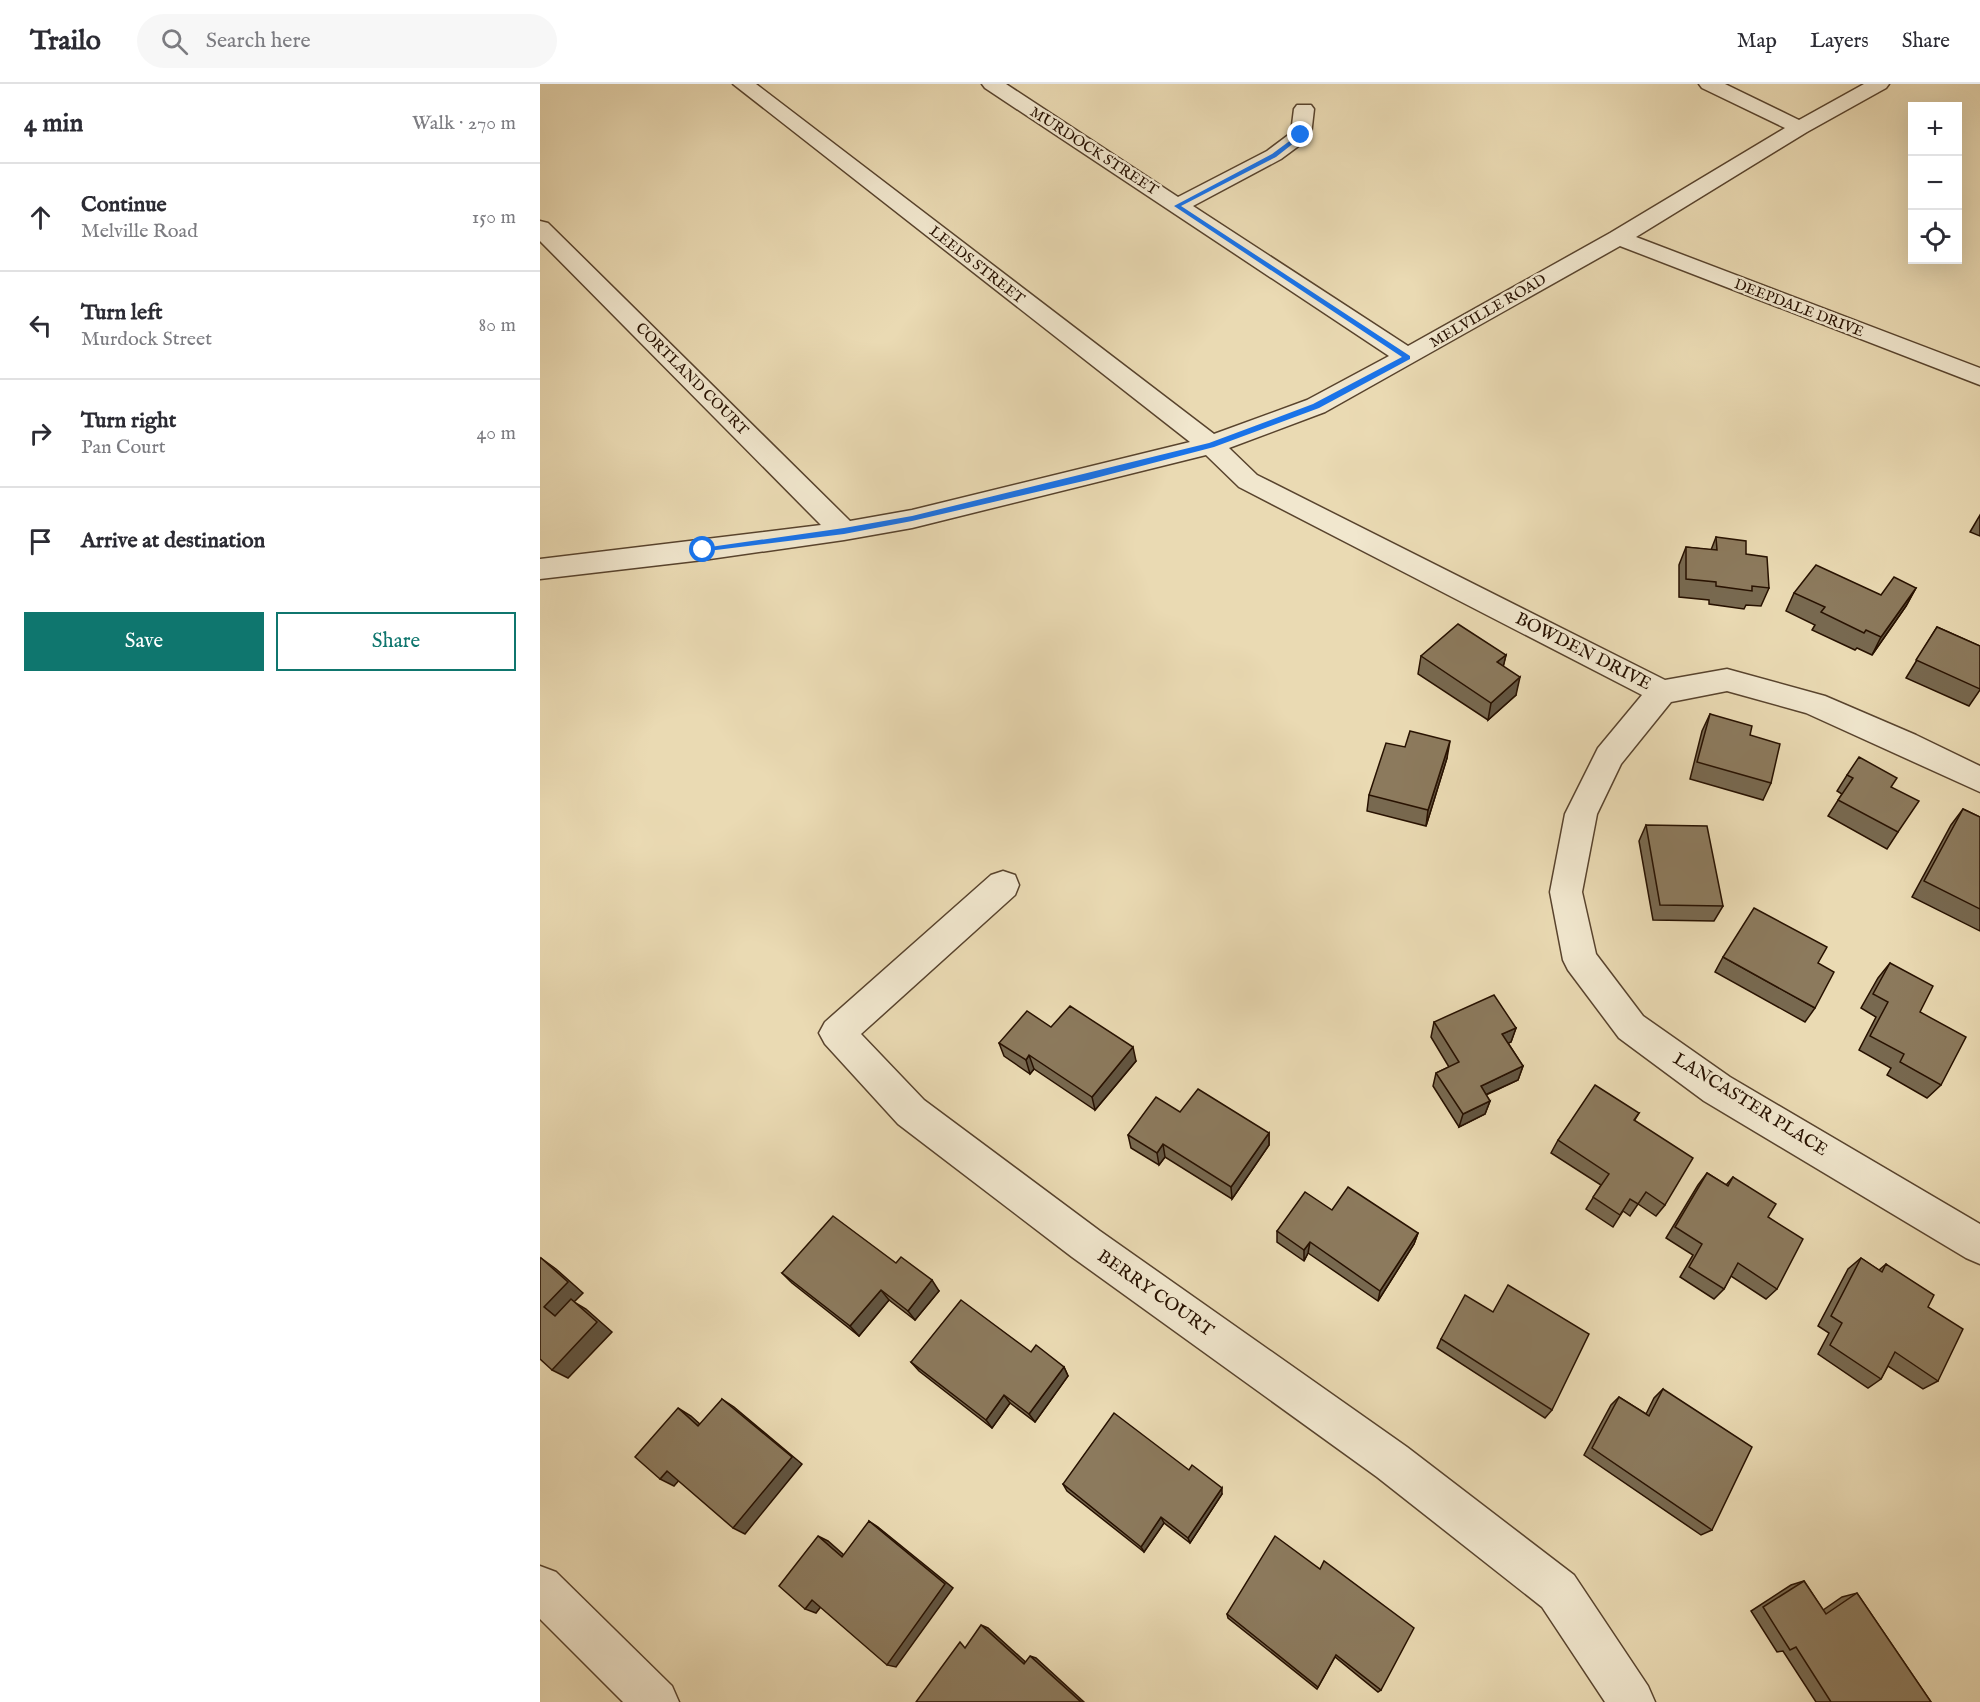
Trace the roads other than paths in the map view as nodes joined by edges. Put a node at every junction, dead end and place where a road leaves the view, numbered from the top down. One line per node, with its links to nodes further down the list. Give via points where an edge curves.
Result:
1 (743, 84): 12 (street, LEEDS STREET)
2 (992, 84): 7 (street, MURDOCK STREET)
3 (1709, 84): 6 (street)
4 (1879, 84): 6 (street, MELVILLE ROAD)
5 (1304, 110): 7 (street, via 1301,135 1274,155)
6 (1800, 128): 9 (street, MELVILLE ROAD)
7 (1177, 206): 10 (street, MURDOCK STREET)
8 (540, 228): 13 (street, CORTLAND COURT)
9 (1618, 238): 10 (street, MELVILLE ROAD); 11 (street, DEEPDALE DRIVE)
10 (1407, 357): 12 (street, MELVILLE ROAD, via 1316,406)
11 (1980, 377)
12 (1211, 445): 13 (street, MELVILLE ROAD, via 912,519); 15 (street, BOWDEN DRIVE, via 1248,481)
13 (844, 531): 14 (street, MELVILLE ROAD)
14 (540, 568)
15 (1662, 692): 16 (street, BOWDEN DRIVE, via 1727,680 1814,704); 18 (street, LANCASTER PLACE, via 1609,757 1581,813 1566,892 1580,960 1631,1027 1717,1089)
16 (1980, 780)
17 (1003, 885): 21 (street, BERRY COURT, via 837,1033 911,1112 1086,1244 1392,1462 1558,1591)
18 (1980, 1245)
19 (540, 1588): 20 (street)
20 (656, 1702)
21 (1632, 1702)

